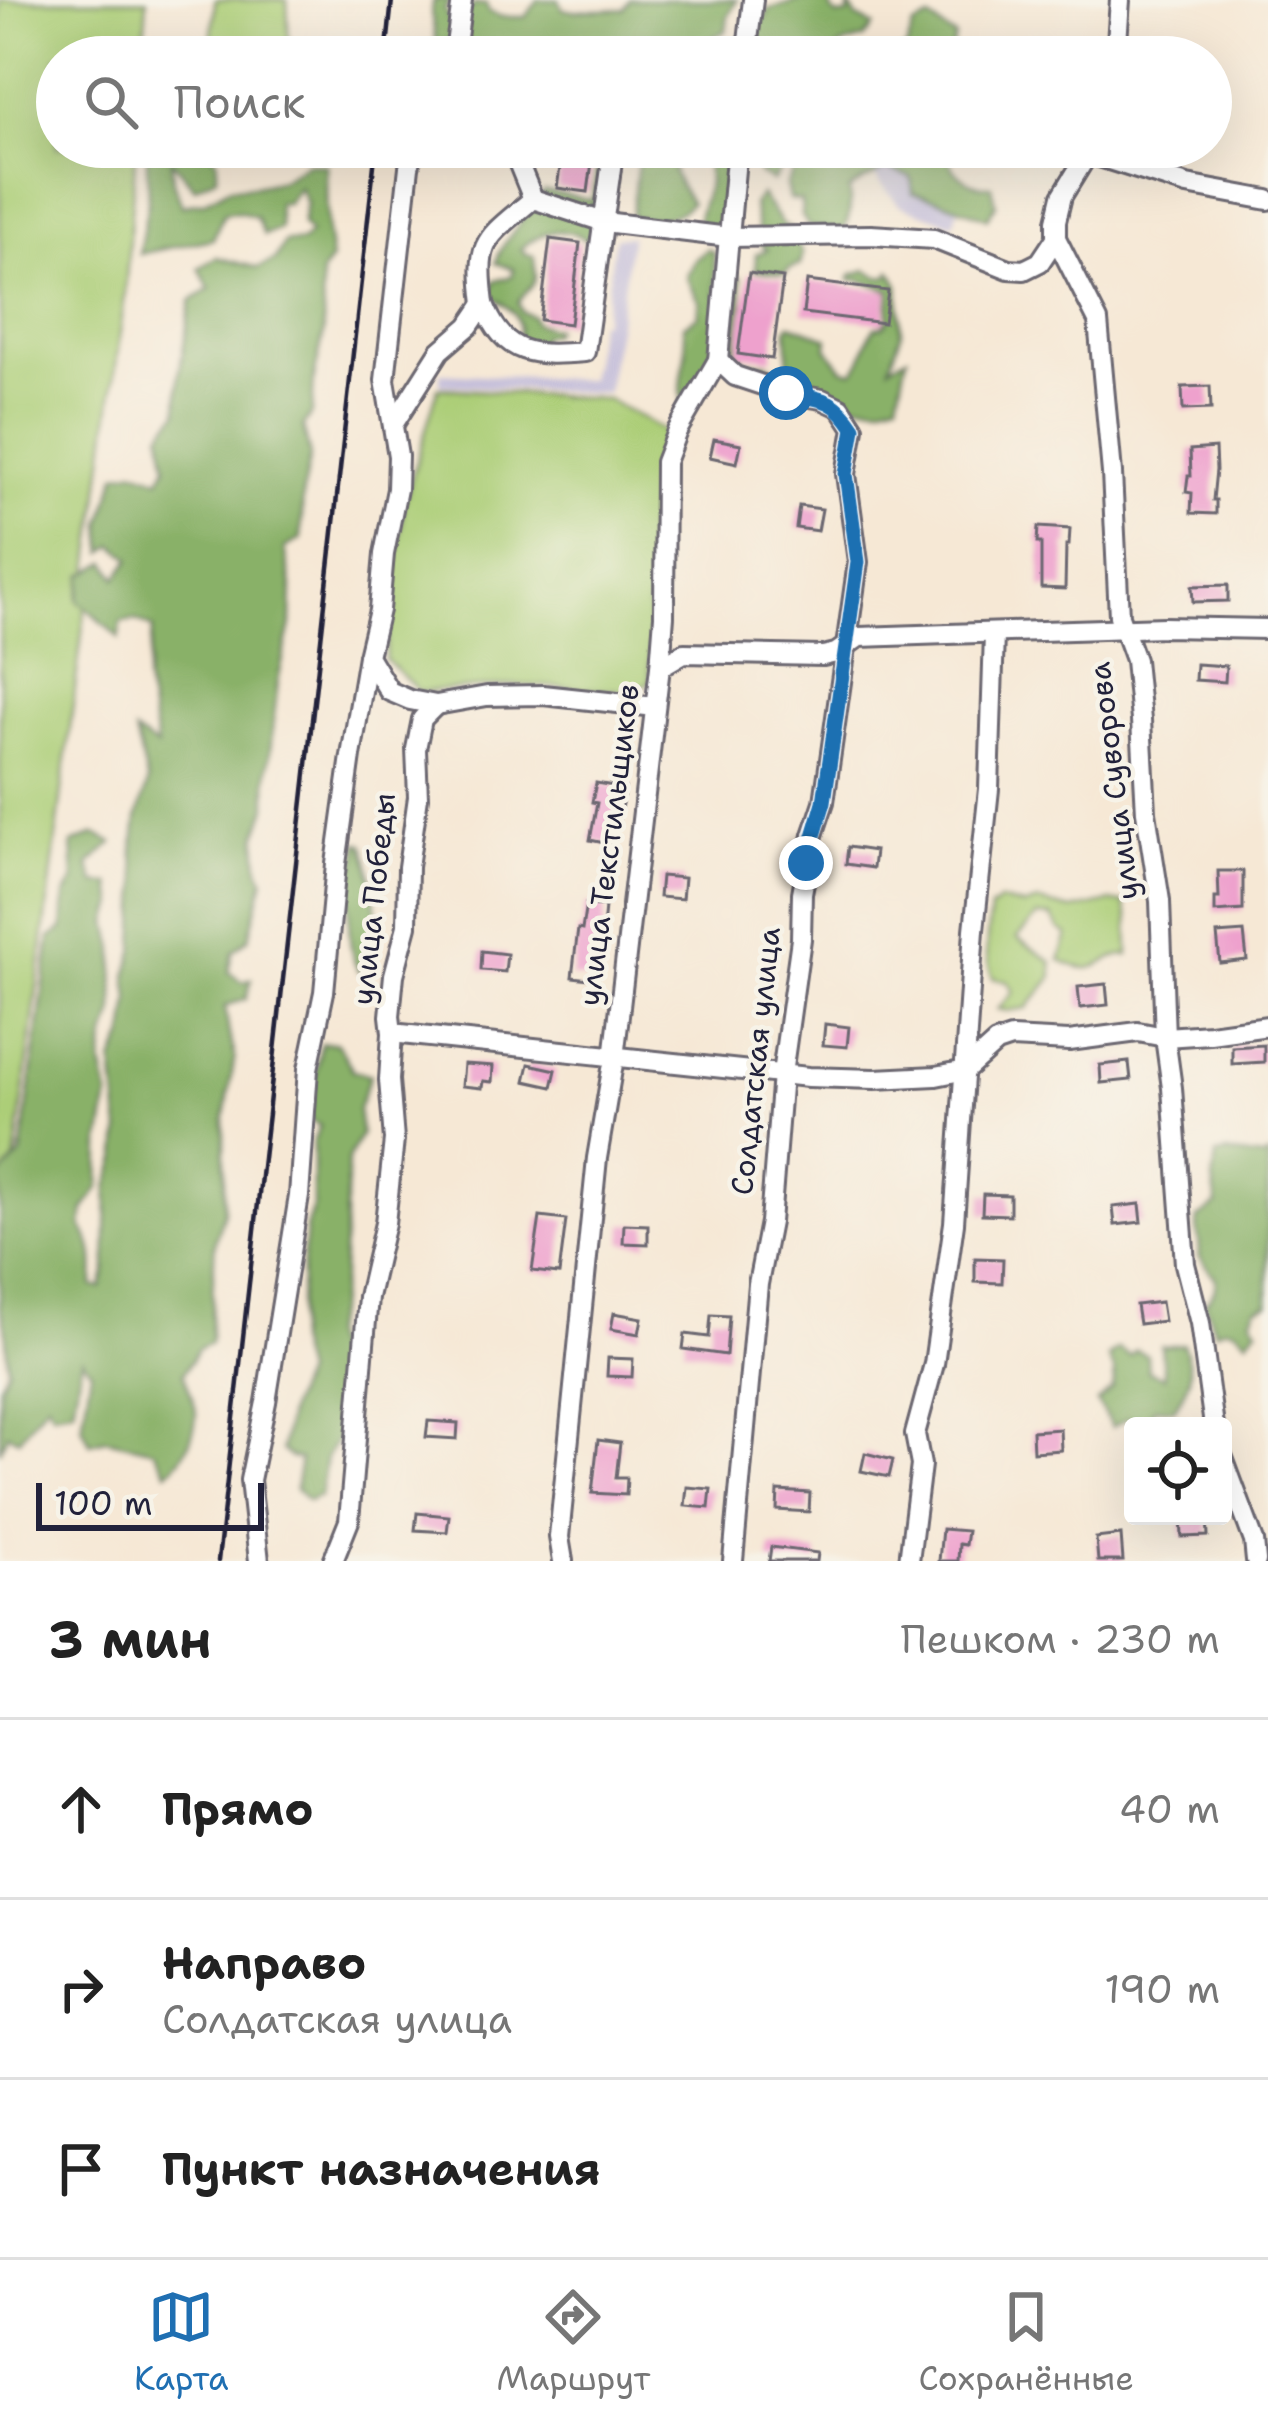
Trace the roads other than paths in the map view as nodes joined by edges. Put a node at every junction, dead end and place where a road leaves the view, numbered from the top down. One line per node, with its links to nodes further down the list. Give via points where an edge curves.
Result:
1 (753, 0): 5 (street)
2 (1120, 0): 6 (street)
3 (459, 3): 4 (street)
4 (457, 36)
5 (749, 36)
6 (1117, 36)
7 (409, 168): 20 (street, via 385,380)
8 (522, 168): 13 (street)
9 (611, 168): 15 (street)
10 (735, 168): 16 (street, улица Текстильщиков)
11 (1080, 168): 17 (street, via 1062,196)
12 (1140, 168): 14 (street)
13 (533, 199): 15 (street); 18 (street, via 484,244)
14 (1268, 200)
15 (604, 222): 16 (street); 18 (street, via 585,352 518,349 502,340)
16 (729, 237): 17 (street, via 934,239 1024,270); 19 (street, улица Текстильщиков)
17 (1056, 238): 22 (street, улица Суворова, via 1098,321)
18 (484, 304): 20 (street, via 440,352)
19 (718, 360): 24 (street, Солдатская улица, via 735,376 842,408 854,428 846,474 858,562); 26 (street, улица Текстильщиков, via 665,462)
20 (393, 425): 25 (street, via 397,488)
21 (1268, 628): 22 (street)
22 (1122, 630): 23 (street); 31 (street, улица Суворова, via 1135,660)
23 (994, 634): 24 (street, via 859,637); 33 (street)
24 (848, 645): 26 (street, via 823,656 684,653); 34 (street, Солдатская улица, via 824,802 806,863)
25 (368, 656): 27 (street, via 389,691); 37 (street, via 308,1069 299,1196 250,1480)
26 (660, 667): 28 (street, улица Текстильщиков)
27 (436, 705): 28 (street, via 543,695); 30 (street, улица Победы, via 422,719 416,749 418,797)
28 (656, 707): 32 (street, улица Текстильщиков)
29 (1268, 1026): 31 (street)
30 (392, 1033): 32 (street); 38 (street, улица Победы, via 385,1223 368,1297 349,1521)
31 (1165, 1037): 33 (street, via 1011,1039); 35 (street, улица Суворова, via 1186,1264)
32 (614, 1058): 34 (street); 39 (street, улица Текстильщиков, via 574,1380)
33 (966, 1070): 34 (street, via 875,1079); 41 (street, via 954,1222 934,1364 915,1434 921,1465)
34 (782, 1074): 40 (street, Солдатская улица)
35 (1213, 1417)
36 (1232, 1482): 42 (street)
37 (260, 1561)
38 (333, 1561)
39 (563, 1561)
40 (733, 1561)
41 (910, 1561)
42 (1256, 1561)

